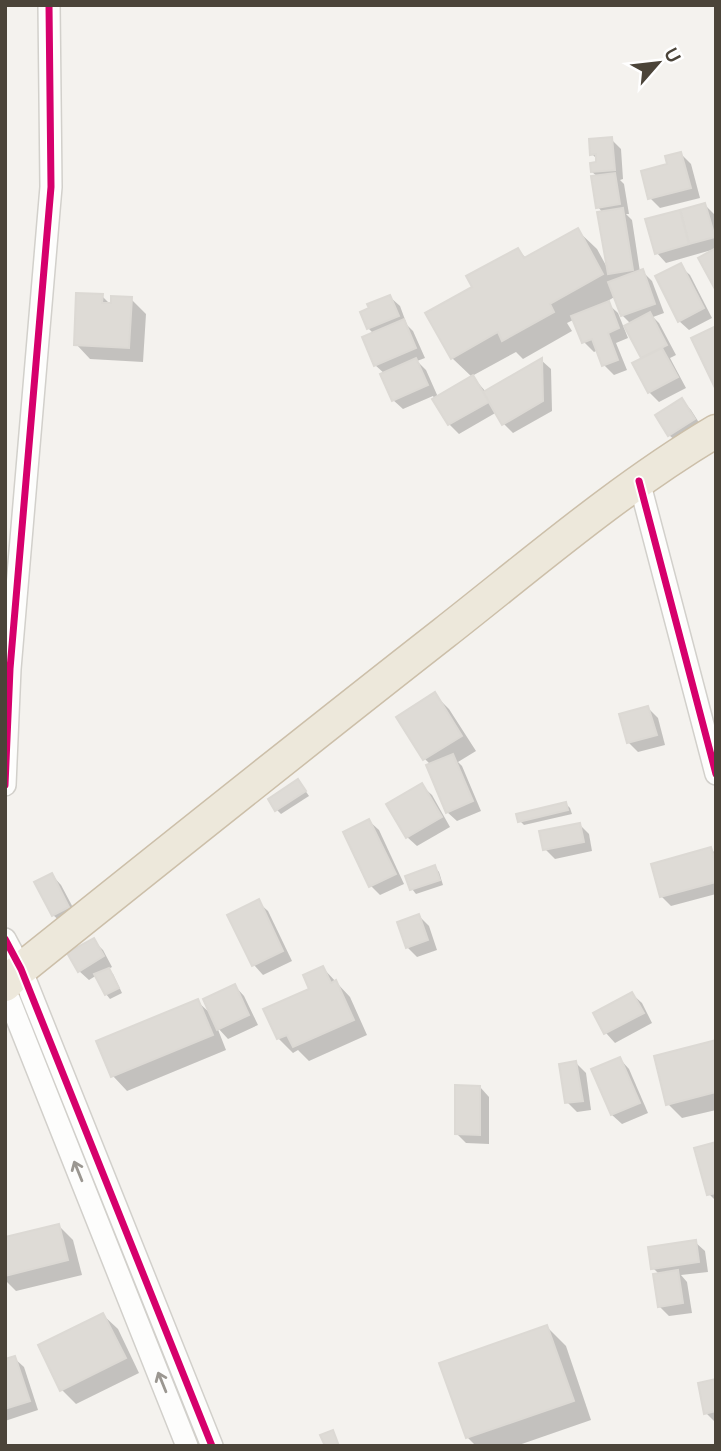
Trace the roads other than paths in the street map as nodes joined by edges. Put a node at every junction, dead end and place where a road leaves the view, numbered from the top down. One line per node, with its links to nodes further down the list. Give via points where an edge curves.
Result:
1 (49, 5): 5 (street, via 51,187 10,669)
2 (716, 431): 3 (highway)
3 (639, 481): 4 (street); 7 (highway, via 312,736)
4 (716, 774)
5 (5, 785)
6 (5, 939): 7 (street)
7 (11, 981): 8 (street, one-way to 7); 9 (street)
8 (187, 1446)
9 (212, 1446)

